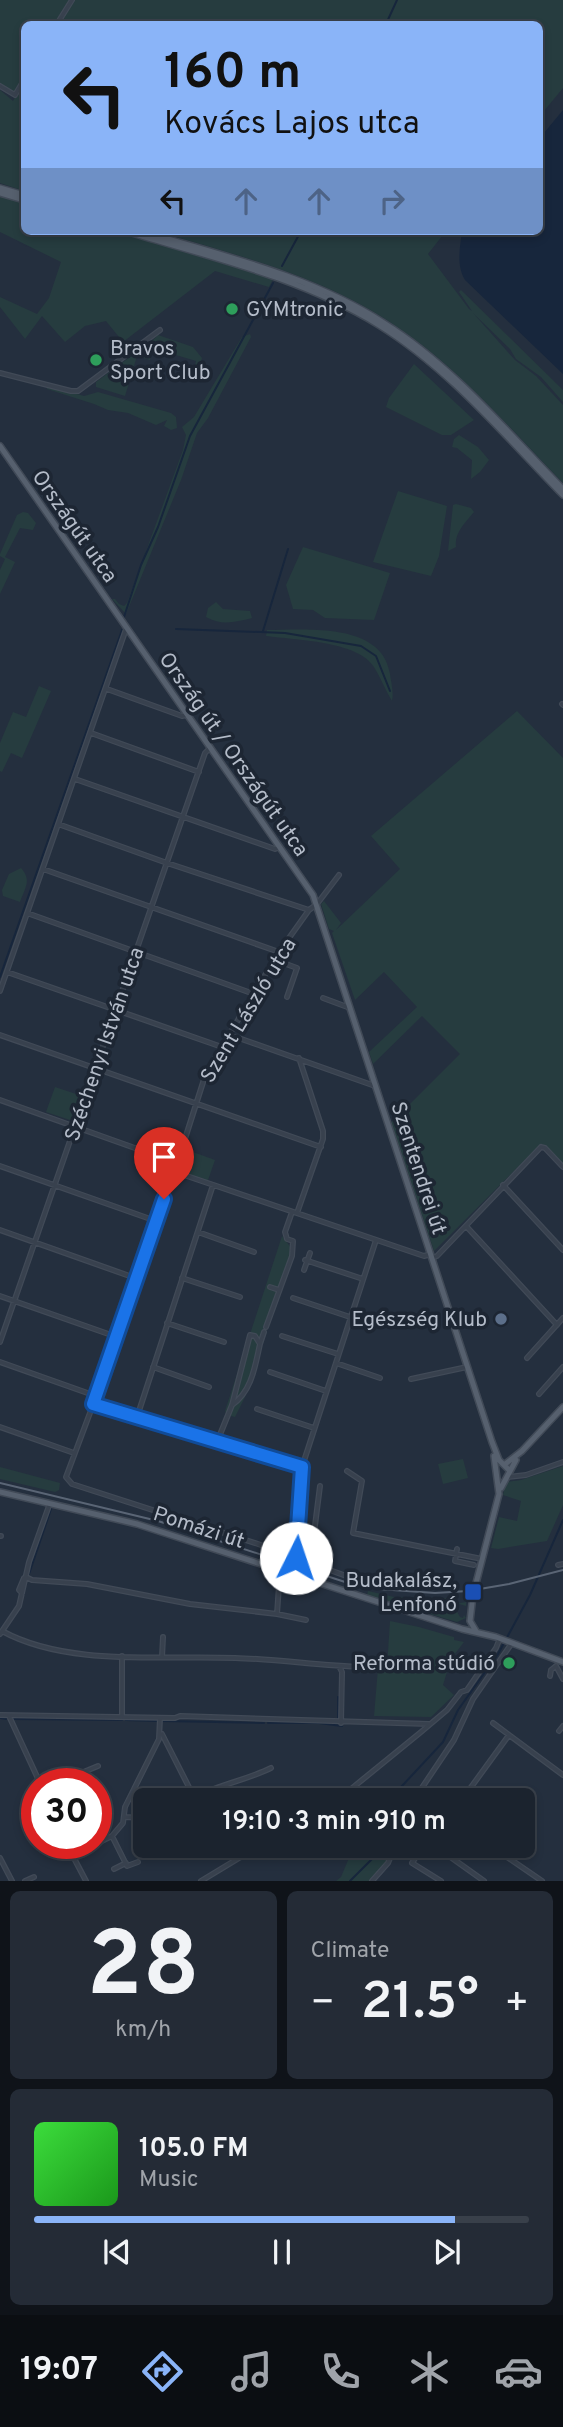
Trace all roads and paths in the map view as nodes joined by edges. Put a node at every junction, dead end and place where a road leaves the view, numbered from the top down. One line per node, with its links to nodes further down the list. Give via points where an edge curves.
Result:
1 (72, 0): 2 (street)
2 (59, 21)
3 (21, 85): 4 (street, via 15,95)
4 (0, 86)
5 (0, 190): 6 (main road)
6 (21, 197)
7 (138, 235): 13 (main road, via 287,281 382,327 449,380)
8 (154, 235): 12 (main road, via 316,287 384,323 457,381)
9 (160, 330): 10 (street, via 75,392)
10 (0, 373)
11 (0, 446): 14 (main road, Országút utca)
12 (563, 489)
13 (563, 495)
14 (125, 626): 15 (street); 16 (main road, Ország út / Országút utca)
15 (106, 689): 16 (street); 17 (street)
16 (187, 715): 18 (main road, Ország út / Országút utca)
17 (91, 733): 19 (street); 20 (street)
18 (210, 748): 19 (street, Széchenyi István utca); 23 (main road, Ország út / Országút utca)
19 (198, 772): 21 (street, Széchenyi István utca)
20 (75, 779): 21 (street); 22 (street)
21 (183, 817): 23 (street, via 275,849); 24 (street, Széchenyi István utca)
22 (58, 824): 24 (street); 25 (street)
23 (281, 847): 27 (main road, Ország út / Országút utca)
24 (167, 863): 28 (street, Széchenyi István utca); 29 (street)
25 (43, 869): 28 (street); 30 (street)
26 (339, 876): 27 (street, Szent László utca)
27 (317, 904): 29 (street, Szent László utca); 39 (main road, Szentendrei út)
28 (152, 908): 31 (street, Széchenyi István utca); 32 (street)
29 (309, 910): 32 (street, Szent László utca)
30 (27, 913): 31 (street); 34 (street)
31 (136, 952): 36 (street); 40 (street, Széchenyi István utca)
32 (279, 952): 33 (street, Szent László utca)
33 (275, 960): 36 (street, Szent László utca); 37 (street, via 297,968)
34 (7, 972): 35 (street); 40 (street)
35 (0, 991)
36 (254, 994): 42 (street, Szent László utca)
37 (288, 997)
38 (323, 999): 39 (street)
39 (350, 1009): 46 (main road, Szentendrei út)
40 (116, 1011): 43 (street); 45 (street, Széchenyi István utca)
41 (0, 1035): 45 (street)
42 (229, 1035): 43 (street, Szent László utca); 44 (street)
43 (222, 1047): 48 (street, Szent László utca, via 206,1073)
44 (299, 1058): 46 (street); 51 (street, via 323,1131)
45 (95, 1069): 48 (street); 49 (street, Széchenyi István utca)
46 (375, 1086): 70 (main road, Szentendrei út)
47 (0, 1100): 49 (street)
48 (196, 1103): 51 (street); 53 (street, Szent László utca)
49 (75, 1126): 53 (street); 57 (street, Széchenyi István utca)
50 (540, 1141): 52 (street)
51 (321, 1147): 60 (street)
52 (541, 1147): 55 (street); 59 (street)
53 (177, 1163): 56 (street, Szent László utca)
54 (0, 1166): 57 (street)
55 (563, 1167)
56 (178, 1173): 58 (street); 61 (street, via 172,1177)
57 (54, 1185): 61 (street); 66 (street, Széchenyi István utca)
58 (213, 1185): 60 (street); 64 (street)
59 (503, 1185): 62 (street); 67 (street)
60 (294, 1212): 65 (street); 77 (street, via 285,1232 294,1246)
61 (156, 1221): 74 (street)
62 (465, 1226): 70 (street, via 437,1256); 85 (street)
63 (0, 1230): 66 (street)
64 (198, 1232): 68 (street); 73 (street)
65 (376, 1240): 70 (street); 75 (street)
66 (34, 1242): 74 (street); 81 (street, Széchenyi István utca)
67 (563, 1250)
68 (254, 1252)
69 (310, 1253): 71 (street)
70 (431, 1256): 96 (main road, Szentendrei út)
71 (306, 1261): 72 (street); 75 (street)
72 (304, 1270)
73 (182, 1278): 79 (street); 84 (street)
74 (138, 1279): 87 (street)
75 (363, 1279): 82 (street)
76 (270, 1287): 77 (street)
77 (279, 1290): 90 (street)
78 (0, 1296): 81 (street)
79 (240, 1297)
80 (293, 1298): 82 (street)
81 (14, 1301): 87 (street); 88 (street, Széchenyi István utca)
82 (350, 1317): 91 (street)
83 (563, 1318): 85 (street)
84 (167, 1323): 89 (street); 95 (street)
85 (557, 1325): 92 (street)
86 (282, 1336): 91 (street)
87 (118, 1338): 104 (street)
88 (0, 1342)
89 (224, 1342)
90 (260, 1344): 106 (street, via 247,1389); 106 (street, via 250,1335)
91 (338, 1354): 94 (street)
92 (527, 1357)
93 (0, 1362): 104 (street)
94 (335, 1363): 99 (street); 102 (street)
95 (153, 1367): 101 (street); 109 (street)
96 (467, 1367): 100 (street); 113 (main road, Szentendrei út)
97 (563, 1367): 103 (street)
98 (270, 1372): 102 (street)
99 (380, 1378)
100 (411, 1379)
101 (209, 1387)
102 (326, 1391): 111 (street)
103 (539, 1394)
104 (96, 1396): 105 (street)
105 (93, 1404): 109 (street); 114 (street)
106 (232, 1405): 112 (street)
107 (563, 1407): 118 (main road)
108 (257, 1409): 111 (street)
109 (137, 1417): 112 (street)
110 (0, 1427): 114 (street)
111 (314, 1428): 116 (street)
112 (217, 1442): 116 (street)
113 (492, 1442): 118 (main road); 119 (main road)
114 (75, 1453): 125 (street, via 66,1477 72,1484)
115 (563, 1462): 118 (street, via 518,1476)
116 (302, 1467): 125 (street)
117 (347, 1471): 124 (street, via 362,1481 353,1533)
118 (506, 1471): 119 (main road); 119 (main road); 122 (main road)
119 (497, 1473): 122 (main road)
120 (320, 1486): 127 (street)
121 (0, 1492): 123 (main road, Pomázi út)
122 (499, 1494): 126 (main road)
123 (50, 1503): 129 (main road, Pomázi út, via 120,1519); 130 (street)
124 (457, 1551): 126 (street); 128 (street, via 455,1561)
125 (296, 1558): 127 (street)
126 (482, 1559): 134 (main road)
127 (310, 1565): 131 (street)
128 (474, 1565)
129 (281, 1570): 132 (street); 134 (main road, Pomázi út, via 456,1626)
130 (26, 1577): 132 (street); 135 (street, via 19,1606)
131 (360, 1581)
132 (276, 1614): 133 (street)
133 (306, 1620)
134 (468, 1624): 137 (main road)
135 (1, 1632): 138 (street, via 65,1651)
136 (163, 1637): 139 (street)
137 (506, 1641): 140 (main road); 151 (street, via 475,1680); 166 (street, via 454,1740)
138 (122, 1656): 139 (street); 147 (street)
139 (162, 1657): 142 (street, via 236,1658)
140 (559, 1663): 143 (street); 144 (street)
141 (363, 1667): 142 (street)
142 (340, 1668): 149 (street)
143 (550, 1676)
144 (563, 1679)
145 (0, 1715): 146 (street)
146 (9, 1716): 147 (street); 159 (street)
147 (122, 1717): 148 (street)
148 (160, 1717): 149 (street); 154 (street)
149 (341, 1723): 151 (street)
150 (493, 1723): 155 (street)
151 (429, 1724): 165 (street)
152 (563, 1726): 153 (street)
153 (559, 1731)
154 (161, 1732): 156 (street); 157 (street)
155 (509, 1735): 162 (street); 167 (street)
156 (158, 1741): 157 (street); 168 (street, via 127,1801)
157 (166, 1741): 163 (street)
158 (98, 1766): 160 (street)
159 (33, 1768)
160 (93, 1768)
161 (271, 1768): 164 (street)
162 (563, 1775)
163 (188, 1788)
164 (215, 1788)
165 (351, 1788)
166 (422, 1788)
167 (470, 1788)
168 (124, 1817): 169 (street); 170 (street)
169 (133, 1817)
170 (112, 1836): 179 (street)
171 (0, 1858): 182 (street)
172 (239, 1858): 185 (street)
173 (390, 1858): 186 (street)
174 (415, 1858): 187 (street, via 412,1863)
175 (452, 1858): 188 (street)
176 (508, 1858): 189 (street)
177 (75, 1859): 184 (street)
178 (138, 1862): 179 (street, via 129,1867)
179 (126, 1863): 180 (street)
180 (114, 1869)
181 (34, 1877): 183 (street)
182 (12, 1881)
183 (25, 1881)
184 (86, 1881)
185 (201, 1881)
186 (372, 1881)
187 (441, 1881)
188 (484, 1881)
189 (542, 1881)

